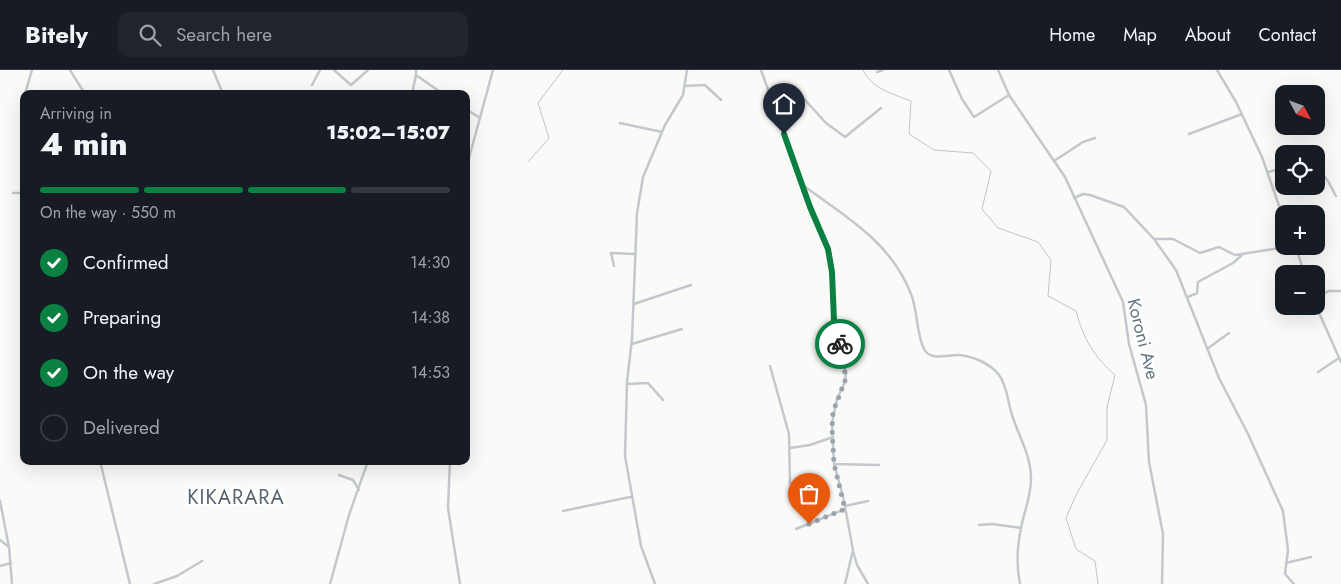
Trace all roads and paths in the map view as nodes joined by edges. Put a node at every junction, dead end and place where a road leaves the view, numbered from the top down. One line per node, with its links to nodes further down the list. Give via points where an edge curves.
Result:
1 (32, 70): 19 (street)
2 (70, 70): 20 (street)
3 (213, 70): 21 (street)
4 (320, 70): 17 (street)
5 (334, 70): 6 (street, via 351,85)
6 (368, 70)
7 (416, 70): 16 (street)
8 (493, 70): 30 (street)
9 (687, 70): 18 (street)
10 (761, 70): 25 (street)
11 (884, 70): 15 (street)
12 (950, 70): 24 (street, via 962,99 974,117)
13 (998, 70): 24 (street, Koroni Ave)
14 (1217, 70): 29 (street)
15 (877, 72)
16 (416, 75): 22 (street); 23 (street)
17 (312, 85)
18 (685, 86): 26 (street, via 705,85); 32 (street, via 681,100)
19 (26, 90)
20 (82, 90)
21 (220, 90)
22 (413, 90)
23 (437, 90)
24 (1009, 95): 36 (street, Koroni Ave)
25 (771, 96): 27 (street, via 784,89 794,89 826,123 846,137); 40 (street)
26 (721, 100)
27 (881, 108)
28 (470, 112): 30 (street)
29 (1242, 114): 33 (street); 38 (street)
30 (480, 118): 35 (street)
31 (620, 122): 32 (street)
32 (662, 132): 48 (street, via 638,195)
33 (1189, 134)
34 (1095, 138): 36 (street)
35 (470, 154)
36 (1054, 161): 44 (street, Koroni Ave)
37 (1275, 170): 38 (street)
38 (1268, 172): 45 (street)
39 (1325, 178): 43 (street)
40 (803, 185): 67 (street, via 828,249 834,321 846,373 833,412); 83 (street, via 866,230 890,256 911,293 923,346 928,354 972,357 1000,376 1029,458 1031,481)
41 (13, 193): 42 (street)
42 (20, 194)
43 (1336, 196)
44 (1074, 198): 46 (street, via 1088,195 1121,205); 102 (street, Koroni Ave, via 1125,308 1129,344 1148,415 1149,462 1163,534)
45 (1279, 205)
46 (1154, 239): 49 (street, via 1173,239 1199,252 1217,247 1232,255); 54 (street, via 1170,260)
47 (1275, 249): 49 (street)
48 (635, 254): 50 (street, via 611,253); 55 (street)
49 (1243, 254): 54 (street, via 1198,282 1197,293)
50 (614, 266)
51 (691, 285): 55 (street)
52 (1341, 291): 53 (street)
53 (1325, 293)
54 (1188, 297): 60 (street)
55 (634, 304): 59 (street)
56 (1320, 315): 61 (street)
57 (682, 329): 59 (street)
58 (1229, 333): 60 (street)
59 (632, 344): 65 (street)
60 (1207, 349): 91 (street, via 1283,511 1288,550)
61 (1339, 358): 62 (street); 64 (street)
62 (1341, 362)
63 (770, 366): 68 (street)
64 (1318, 372)
65 (627, 384): 66 (street, via 648,383); 77 (street, via 624,456)
66 (663, 400)
67 (833, 437): 68 (street); 69 (street)
68 (790, 448): 75 (street)
69 (834, 464): 73 (street); 80 (street)
70 (101, 465): 94 (street)
71 (367, 465): 76 (street)
72 (450, 465): 97 (street, via 448,508)
73 (879, 465)
74 (339, 475): 76 (street, via 353,480)
75 (790, 483)
76 (358, 490): 96 (street)
77 (631, 497): 81 (street); 98 (street, via 641,546)
78 (868, 500): 80 (street)
79 (0, 501): 86 (street)
80 (845, 508): 84 (street); 87 (street)
81 (563, 511)
82 (979, 525): 83 (street)
83 (1021, 528): 101 (street, via 1017,552)
84 (796, 529)
85 (0, 540): 86 (street)
86 (9, 546): 90 (street)
87 (852, 550): 99 (street); 100 (street, via 856,565)
88 (1311, 557): 91 (street)
89 (202, 561): 95 (street, via 177,576)
90 (11, 563): 92 (street); 93 (street)
91 (1286, 563): 103 (street, via 1286,577)
92 (0, 566)
93 (12, 584)
94 (130, 584)
95 (154, 584)
96 (330, 584)
97 (460, 584)
98 (655, 584)
99 (845, 584)
100 (868, 584)
101 (1020, 584)
102 (1162, 584)
103 (1294, 584)

